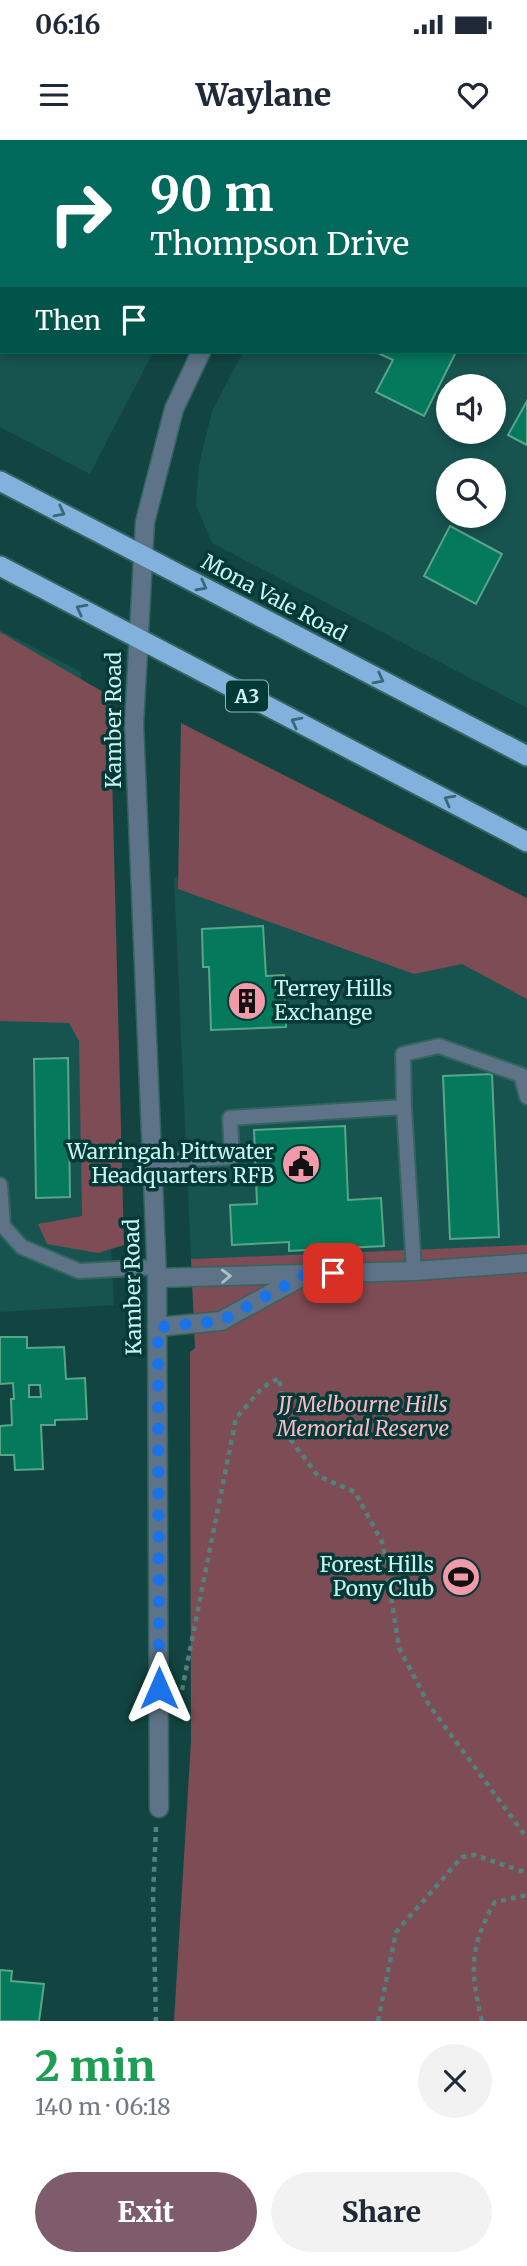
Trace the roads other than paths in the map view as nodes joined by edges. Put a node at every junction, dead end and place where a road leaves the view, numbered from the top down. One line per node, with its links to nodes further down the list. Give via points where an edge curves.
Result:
1 (200, 354): 3 (street, Kamber Road, via 174,409 155,477)
2 (0, 481): 3 (highway, Mona Vale Road, one-way to 3)
3 (142, 555): 5 (street, Kamber Road); 6 (highway, Mona Vale Road, one-way to 6)
4 (0, 566): 5 (highway, A3, one-way to 4)
5 (137, 639): 7 (highway, A3, one-way to 5); 10 (street, Kamber Road, via 134,724)
6 (527, 756)
7 (527, 842)
8 (527, 1097): 9 (lane, via 522,1075 439,1046 403,1054)
9 (404, 1107): 10 (lane, via 230,1118 232,1157); 13 (lane)
10 (153, 1162): 14 (street, Kamber Road)
11 (0, 1185): 14 (lane, via 3,1226 22,1247 79,1271)
12 (527, 1263): 13 (street)
13 (414, 1271): 15 (street)
14 (157, 1273): 15 (street, one-way to 15); 16 (street, Kamber Road)
15 (306, 1274): 16 (street, via 221,1321)
16 (158, 1327): 17 (street, Kamber Road)
17 (159, 1808)

